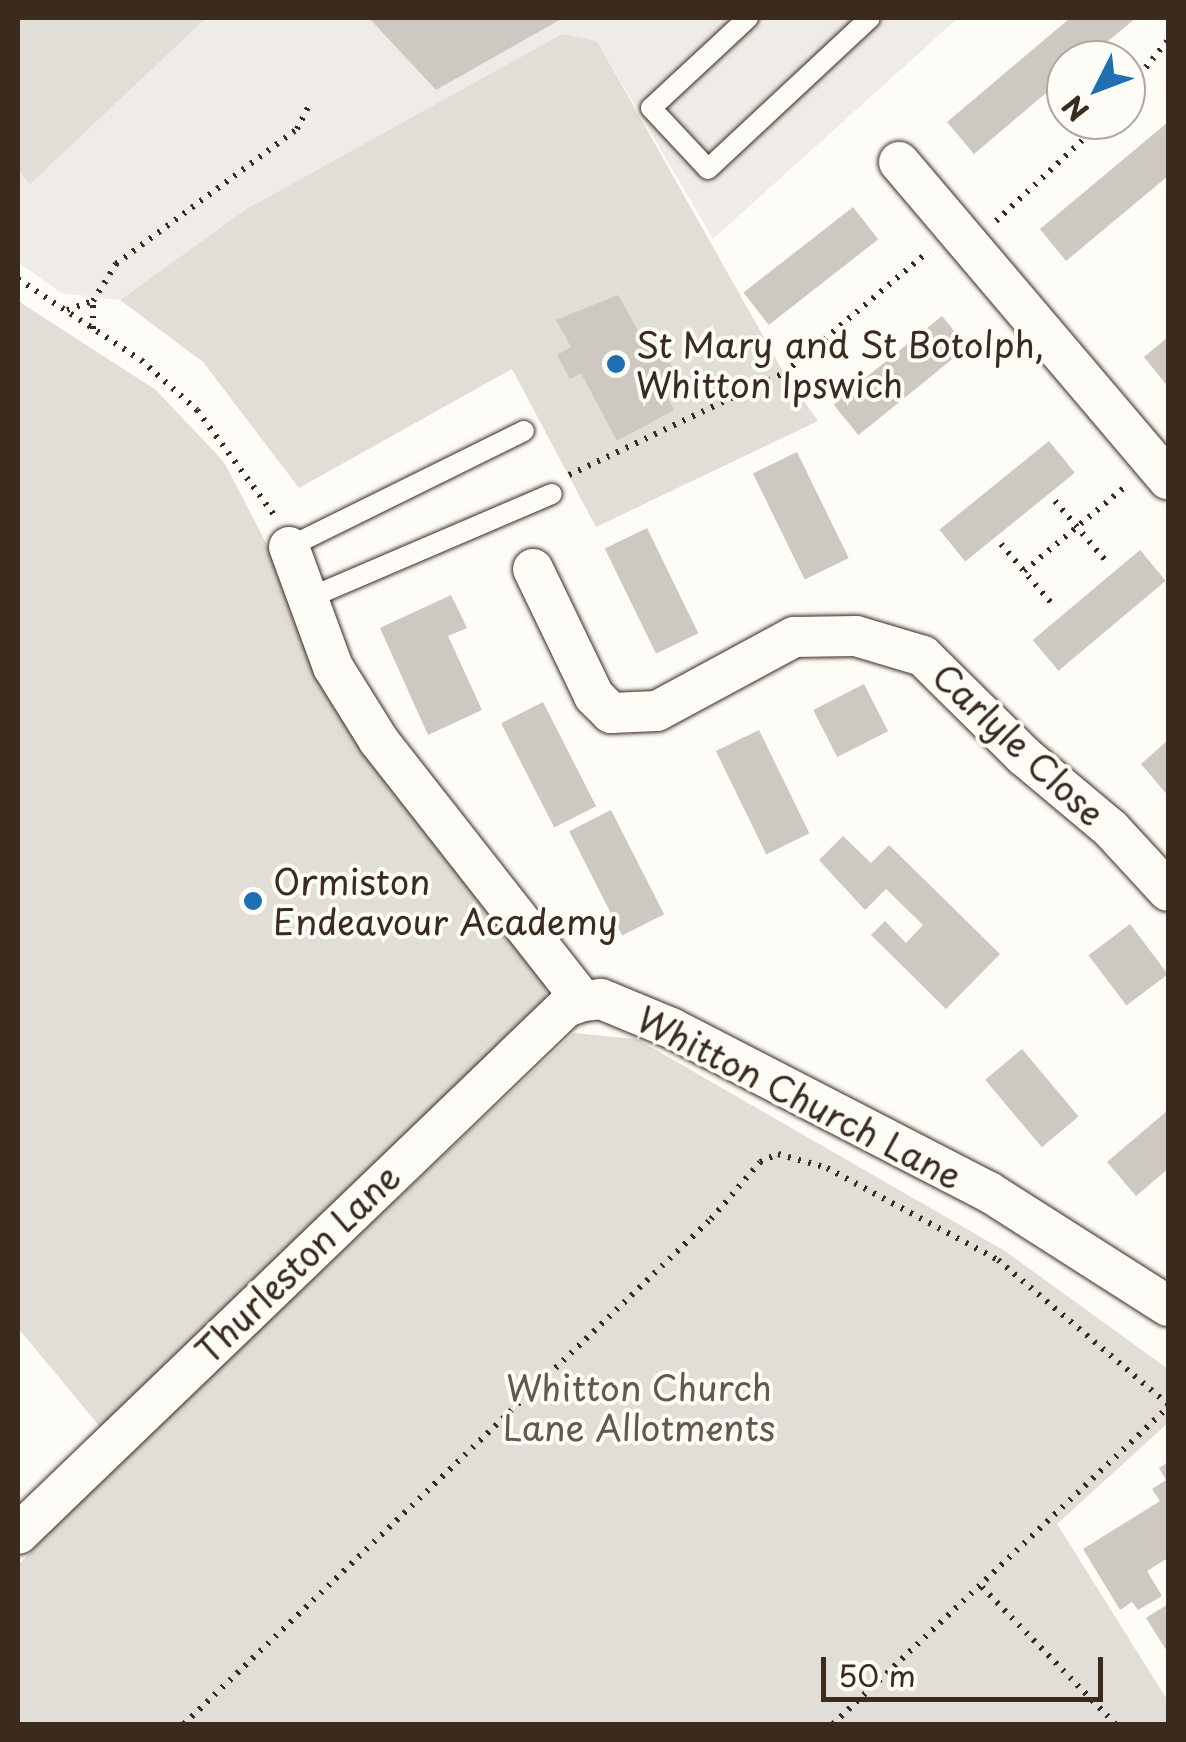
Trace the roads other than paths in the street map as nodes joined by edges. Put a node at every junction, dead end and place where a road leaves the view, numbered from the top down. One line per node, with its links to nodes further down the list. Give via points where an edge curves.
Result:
1 (748, 18): 2 (lane, via 651,108 708,168)
2 (870, 18)
3 (899, 162): 5 (street)
4 (524, 431): 7 (lane)
5 (1161, 471)
6 (552, 494): 9 (lane)
7 (289, 547): 9 (street)
8 (533, 569): 10 (street, Carlyle Close, via 594,696 612,713 657,710 794,638 856,636 923,656)
9 (310, 598): 11 (street, via 333,667 379,741)
10 (1168, 891)
11 (583, 1001): 12 (street, Whitton Church Lane, via 601,999 671,1028 989,1192); 13 (street, Thurleston Lane, via 566,1007)
12 (1165, 1296)
13 (18, 1534)

